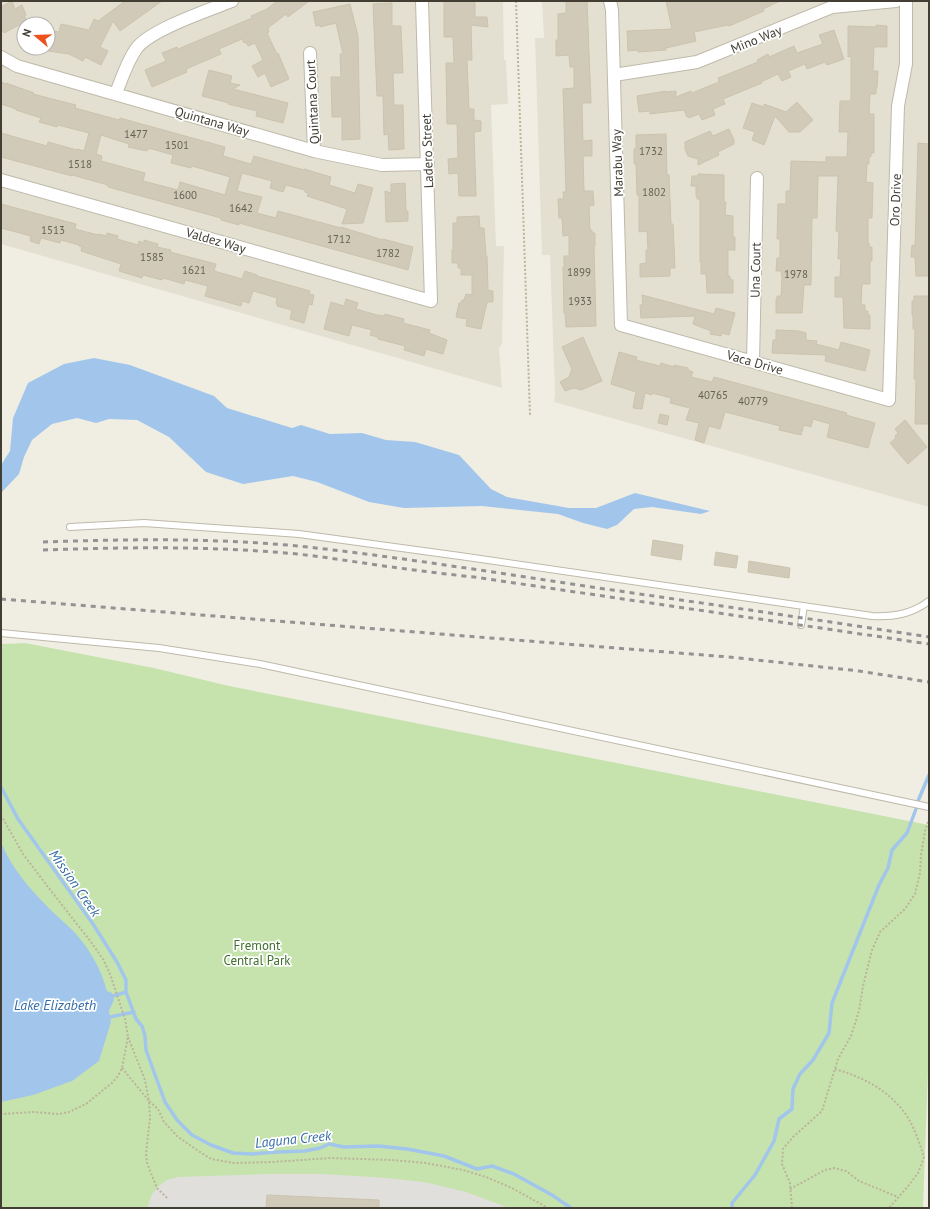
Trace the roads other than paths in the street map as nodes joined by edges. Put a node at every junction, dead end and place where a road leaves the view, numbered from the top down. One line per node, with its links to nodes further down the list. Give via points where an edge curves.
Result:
1 (232, 1): 9 (street, via 158,31 137,47 125,68)
2 (422, 1): 11 (street, Ladero Street)
3 (610, 1): 8 (street, Marabu Way)
4 (896, 1): 8 (street, Mino Way, via 832,8 697,62)
5 (906, 1): 17 (street, Oro Drive, via 906,64 898,106)
6 (310, 54): 10 (street, Quintana Court)
7 (1, 56): 9 (street, Quintana Way, via 17,66)
8 (614, 75): 15 (street, Marabu Way)
9 (116, 93): 10 (street, Quintana Way)
10 (314, 151): 11 (street, Quintana Way, via 382,165)
11 (428, 164): 14 (street, Ladero Street)
12 (757, 178): 16 (street, Una Court)
13 (1, 180): 14 (street, Valdez Way)
14 (431, 300)
15 (622, 325): 16 (street, Vaca Drive)
16 (753, 362): 17 (street, Vaca Drive)
17 (890, 400)
18 (70, 527): 20 (lane, via 144,523 298,534)
19 (929, 601): 20 (lane, via 913,611 882,616)
20 (804, 606): 21 (lane)
21 (801, 625)
22 (1, 633): 23 (lane, via 158,648 260,664)
23 (929, 807)

